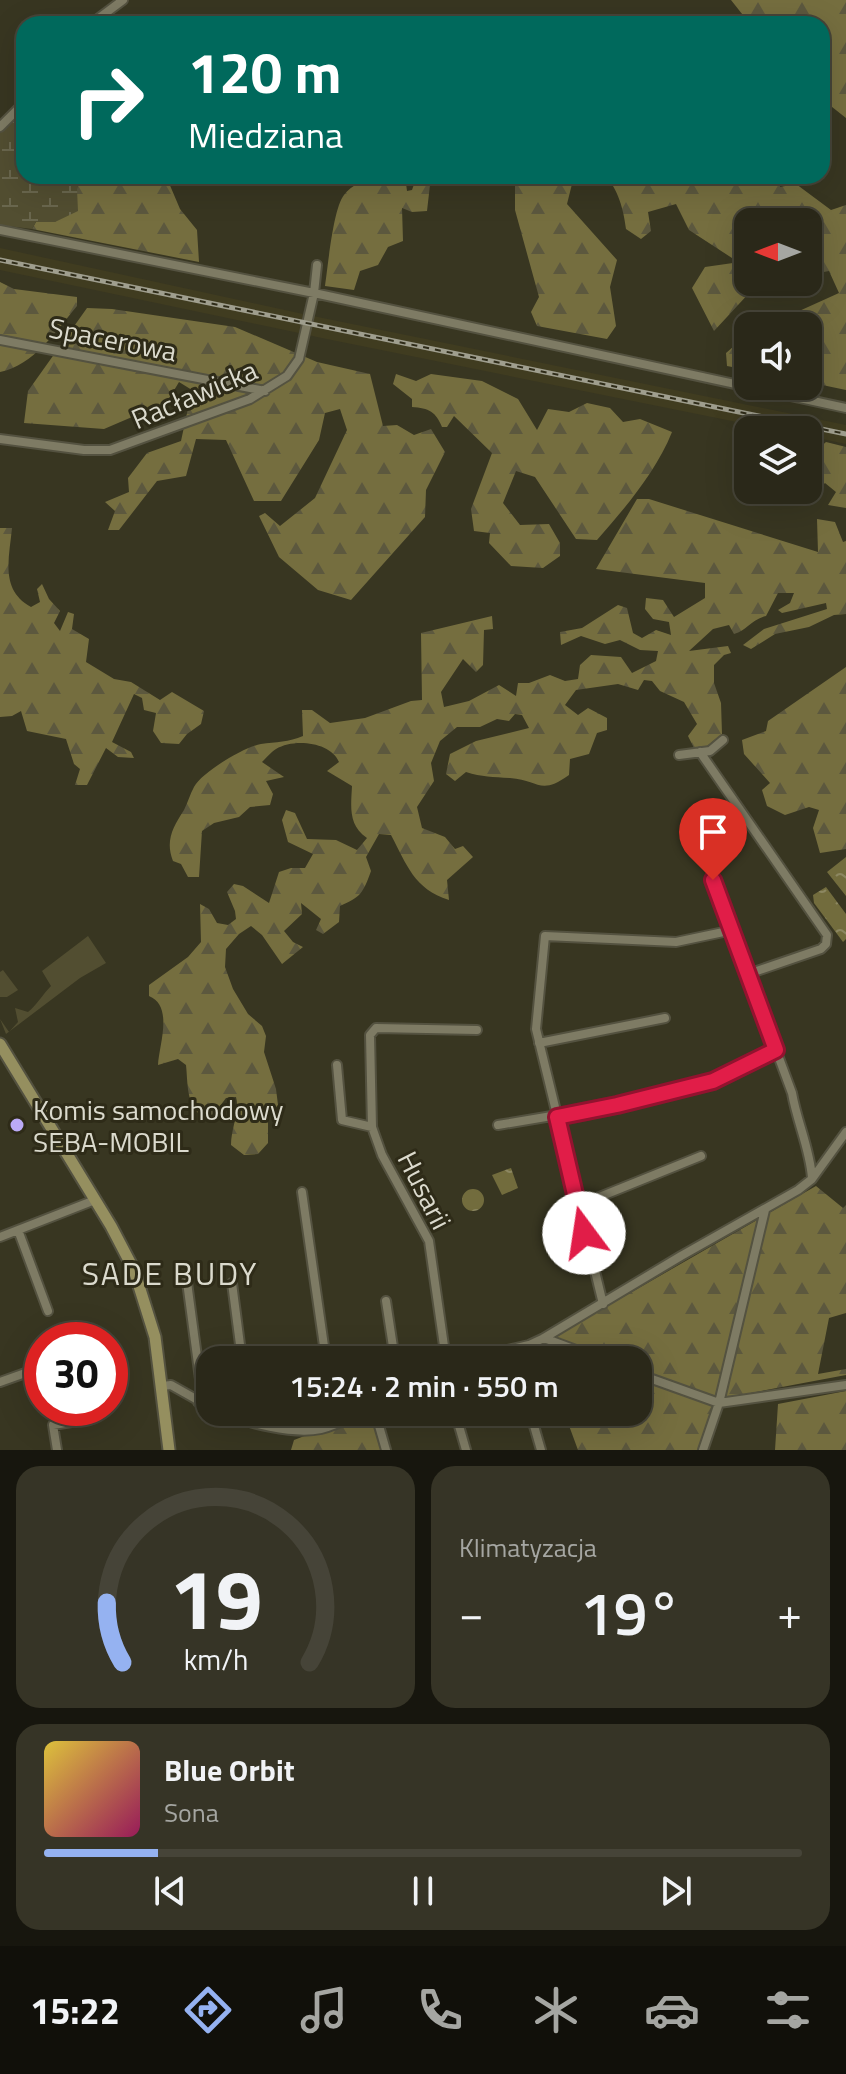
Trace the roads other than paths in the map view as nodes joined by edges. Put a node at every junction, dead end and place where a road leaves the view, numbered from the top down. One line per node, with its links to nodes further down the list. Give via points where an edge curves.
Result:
1 (123, 0): 2 (street)
2 (102, 16)
3 (16, 111): 4 (street)
4 (0, 127)
5 (0, 230): 7 (street)
6 (317, 265): 7 (street, Racławicka)
7 (314, 293): 9 (street, Racławicka, via 299,359 287,376); 10 (street)
8 (0, 340): 9 (street, Spacerowa)
9 (265, 391): 11 (street, Racławicka, via 110,450)
10 (846, 408)
11 (0, 439)
12 (723, 740): 13 (street)
13 (700, 752): 14 (street); 17 (street, via 827,935 821,949)
14 (679, 755)
15 (713, 880): 16 (street)
16 (733, 930): 17 (street); 20 (street, via 676,942 545,936)
17 (748, 974): 22 (street)
18 (665, 1018): 20 (street)
19 (477, 1030): 26 (street, via 373,1030)
20 (539, 1043): 24 (street)
21 (0, 1044): 31 (main road)
22 (776, 1050): 24 (street, via 713,1081); 29 (street, via 811,1159)
23 (337, 1065): 26 (street, Husarii, via 342,1120)
24 (557, 1117): 25 (street); 32 (street)
25 (498, 1125)
26 (372, 1127): 45 (street, Husarii, via 429,1241)
27 (846, 1132): 29 (street)
28 (701, 1156): 32 (street)
29 (812, 1179): 33 (street)
30 (302, 1192): 43 (street)
31 (95, 1200): 34 (street); 53 (main road, via 141,1287)
32 (577, 1206): 39 (street)
33 (765, 1210): 39 (street); 55 (street)
34 (18, 1230): 35 (street); 40 (street)
35 (0, 1237)
36 (187, 1282): 48 (street)
37 (232, 1283): 42 (street)
38 (386, 1301): 44 (street)
39 (603, 1304): 41 (street)
40 (48, 1311)
41 (544, 1338): 46 (street); 47 (street)
42 (240, 1346)
43 (324, 1346)
44 (393, 1346)
45 (444, 1346)
46 (521, 1346)
47 (565, 1346)
48 (196, 1349)
49 (24, 1373): 51 (street)
50 (652, 1379): 55 (street)
51 (0, 1382)
52 (846, 1385): 55 (street)
53 (162, 1386): 54 (street, via 171,1385); 63 (main road)
54 (196, 1401)
55 (719, 1403): 67 (street)
56 (53, 1426): 62 (street)
57 (274, 1426): 58 (street, via 304,1430)
58 (331, 1426)
59 (379, 1426): 64 (street)
60 (459, 1426): 65 (street)
61 (534, 1426): 66 (street)
62 (57, 1450)
63 (169, 1450)
64 (386, 1450)
65 (466, 1450)
66 (541, 1450)
67 (703, 1450)

